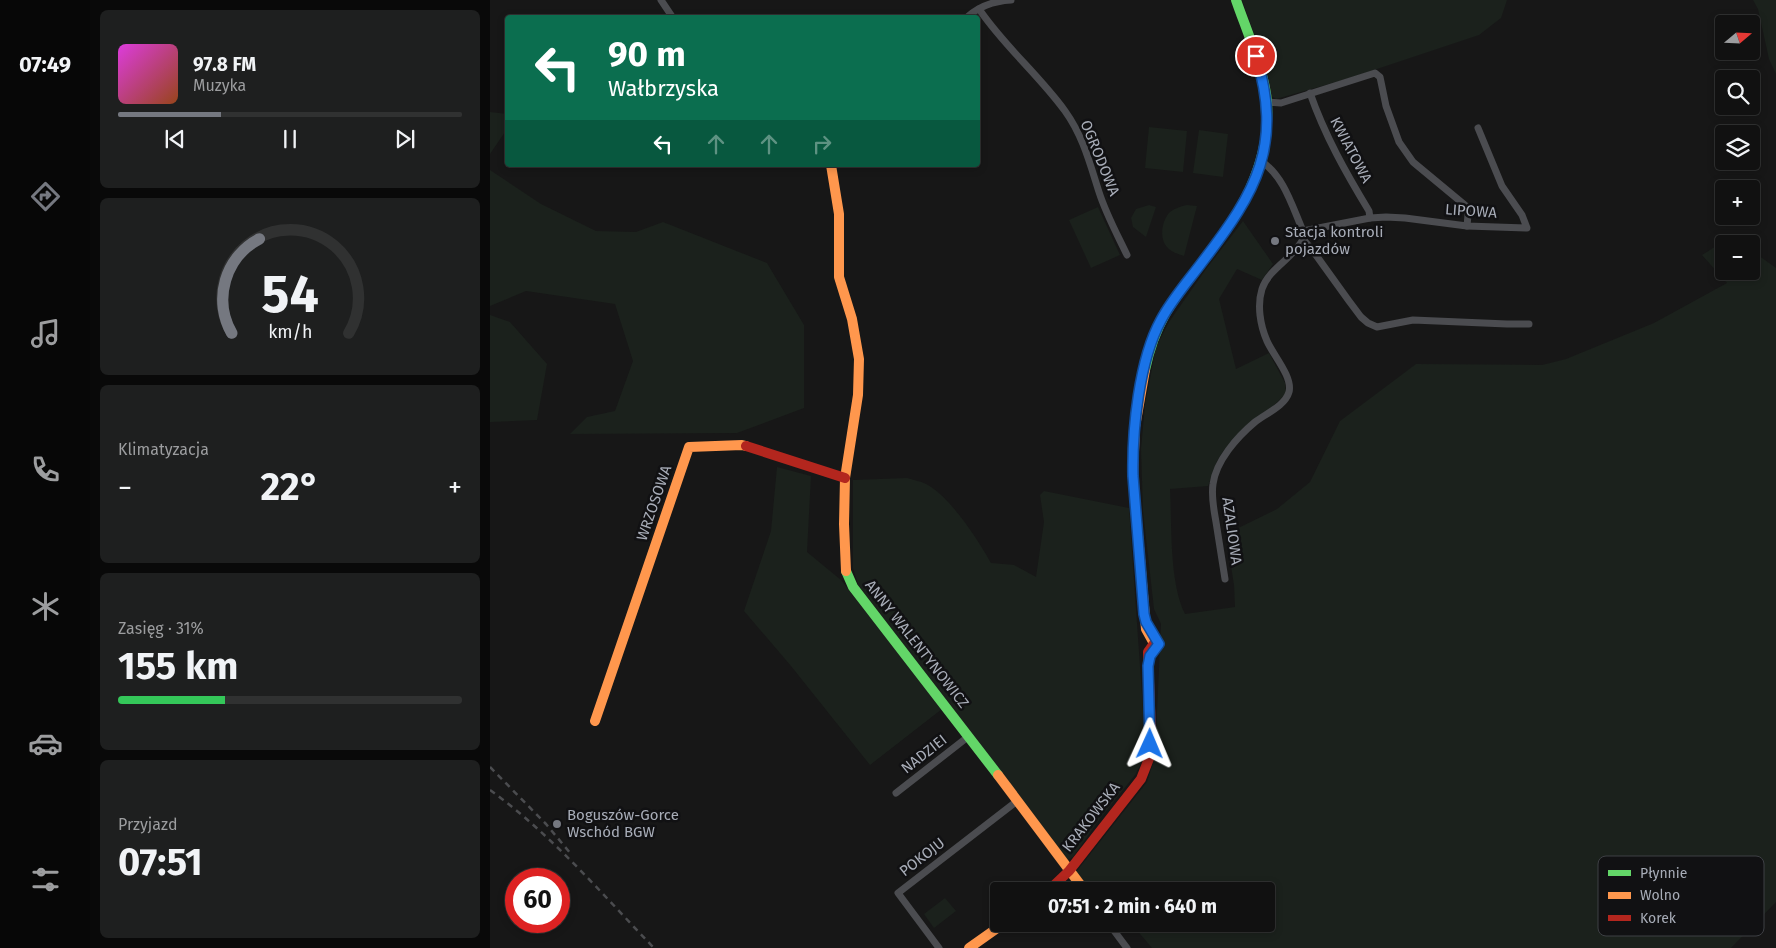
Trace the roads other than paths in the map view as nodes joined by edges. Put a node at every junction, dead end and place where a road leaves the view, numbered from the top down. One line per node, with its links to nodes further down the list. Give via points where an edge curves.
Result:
1 (661, 0): 5 (street)
2 (1011, 0): 4 (street, via 995,1)
3 (1236, 0): 8 (street, via 1256,56)
4 (979, 9): 6 (street); 16 (street, OGRODOWA, via 1066,112 1080,137 1106,210)
5 (671, 15)
6 (970, 15)
7 (1310, 94): 8 (street, via 1280,103); 12 (street, KWIATOWA, via 1319,120); 13 (street, via 1375,73 1380,77 1399,142 1413,162 1466,206)
8 (1267, 102): 10 (street, via 1267,134)
9 (1478, 128): 13 (street, LIPOWA, via 1502,186 1527,228)
10 (1261, 160): 14 (street, via 1279,178); 24 (street, KRAKOWSKA, via 1241,208 1172,301 1149,350 1137,409 1133,476 1146,622 1156,644 1148,666 1150,756 1141,778)
11 (831, 167): 18 (street, ANNY WALENTYNOWICZ, via 839,214 839,277 852,319 859,359 858,395)
12 (1370, 218): 13 (street, LIPOWA, via 1405,218); 14 (street, LIPOWA)
13 (1467, 226)
14 (1303, 231): 15 (street)
15 (1303, 239): 17 (street, via 1361,317 1378,327 1413,320); 19 (street, AZALIOWA, via 1268,278 1260,301 1262,327 1289,381 1288,396 1240,436 1215,474 1212,495)
16 (1127, 255)
17 (1530, 324)
18 (845, 478): 20 (street, WRZOSOWA, via 742,445 689,447); 21 (street, ANNY WALENTYNOWICZ, via 844,555 853,587)
19 (1225, 579)
20 (595, 721)
21 (969, 736): 22 (street, NADZIEI); 23 (street, ANNY WALENTYNOWICZ)
22 (896, 793)
23 (1017, 801): 24 (street, ANNY WALENTYNOWICZ); 29 (street, POKOJU, via 898,893)
24 (1068, 871): 25 (street, KRAKOWSKA); 26 (street, ANNY WALENTYNOWICZ)
25 (1057, 882)
26 (1077, 882)
27 (992, 932): 30 (street)
28 (1115, 932): 31 (street)
29 (940, 948)
30 (969, 948)
31 (1127, 948)

